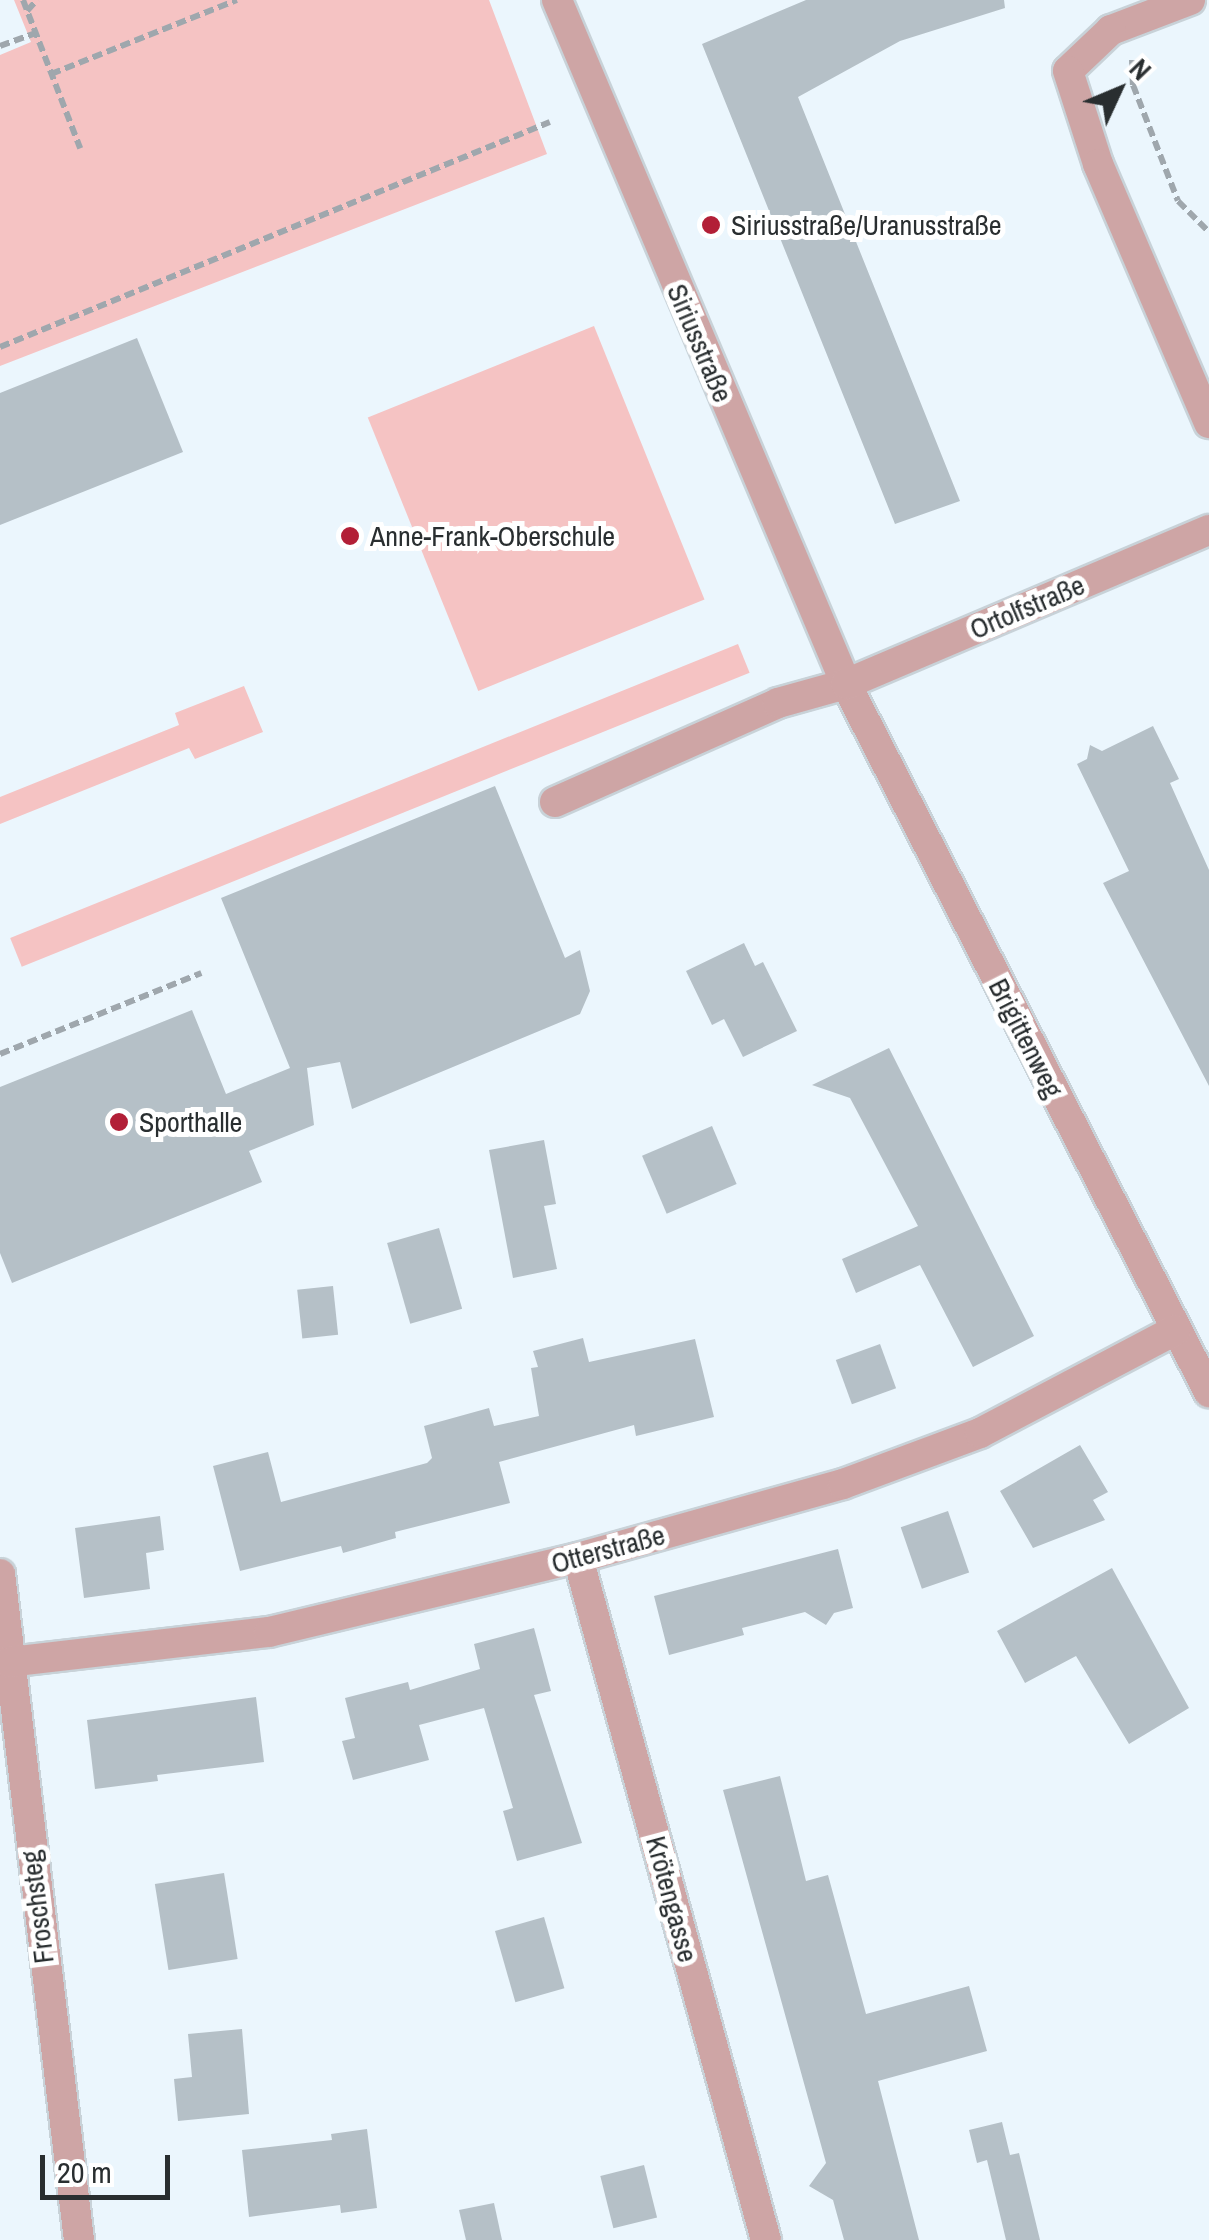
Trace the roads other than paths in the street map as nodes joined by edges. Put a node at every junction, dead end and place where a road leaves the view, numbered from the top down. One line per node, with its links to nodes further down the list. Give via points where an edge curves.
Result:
1 (556, 0): 5 (street, Siriusstraße)
2 (1190, 0): 3 (street, via 1111,30 1068,71 1098,164)
3 (1209, 424)
4 (1209, 530): 5 (street, Ortolfstraße)
5 (846, 684): 6 (street, Ortolfstraße, via 778,703); 7 (street, Brigittenweg)
6 (555, 802)
7 (1176, 1330): 8 (street, Brigittenweg); 9 (street, Otterstraße, via 980,1433 909,1462)
8 (1209, 1392)
9 (578, 1558): 11 (street, Otterstraße, via 269,1632); 13 (street, Krötengasse)
10 (0, 1574): 11 (street, Froschsteg)
11 (9, 1662): 12 (street, Froschsteg)
12 (79, 2240)
13 (766, 2240)

